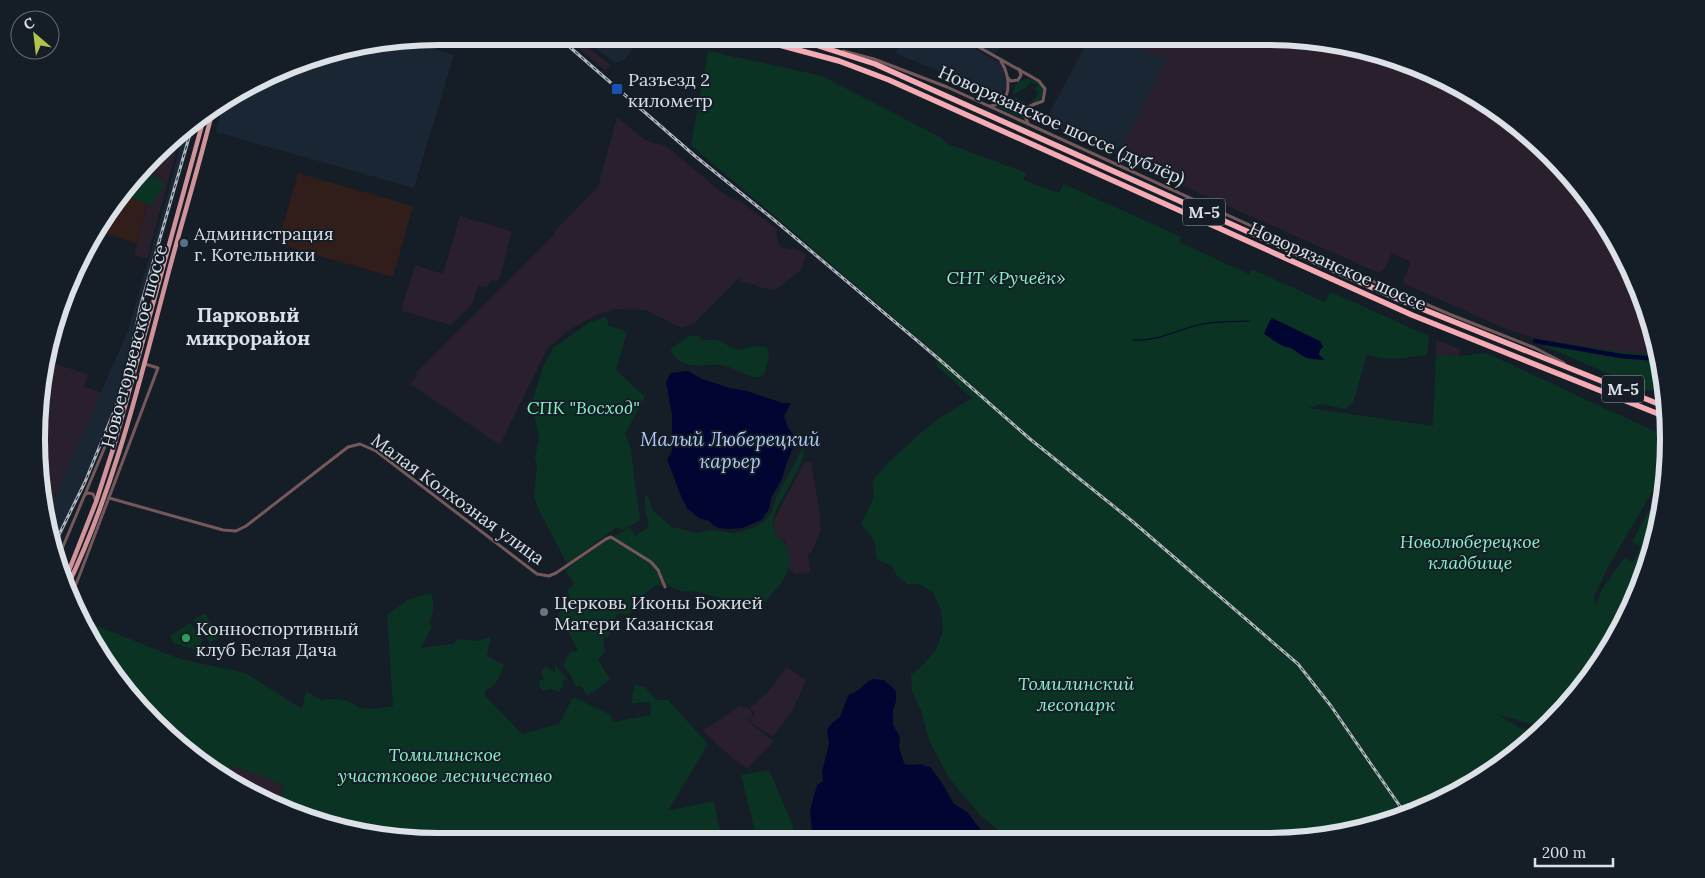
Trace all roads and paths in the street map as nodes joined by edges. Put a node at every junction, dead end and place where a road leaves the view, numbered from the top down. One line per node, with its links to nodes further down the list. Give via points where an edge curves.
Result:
1 (781, 45): 16 (highway, Новорязанское шоссе / М-5, via 839,61 889,80 1412,315)
2 (817, 45): 4 (highway, Новорязанское шоссе / М-5)
3 (975, 45): 5 (street)
4 (830, 49): 8 (street, Новорязанское шоссе (дублёр), via 874,59); 13 (highway, Новорязанское шоссе / М-5, via 915,81 1400,300)
5 (1001, 60): 6 (street); 7 (street)
6 (1018, 69): 7 (street, via 1011,68); 7 (street, via 1021,75 1018,80 1011,81); 11 (street, via 1044,85 1045,89 1043,101 1028,106 1026,116)
7 (1007, 75): 8 (street, via 1006,96 1002,102)
8 (988, 106): 11 (street, Новорязанское шоссе (дублёр))
9 (211, 118): 12 (main road, Новоегорьевское шоссе)
10 (202, 124): 14 (main road, Новоегорьевское шоссе)
11 (1031, 125): 13 (street, Новорязанское шоссе (дублёр), via 1370,280 1535,348)
12 (145, 364): 18 (street, via 158,368); 22 (main road, Новоегорьевское шоссе, via 121,448)
13 (1580, 372): 15 (highway, Новорязанское шоссе / М-5)
14 (132, 380): 17 (street); 19 (main road, Новоегорьевское шоссе)
15 (1658, 404)
16 (1659, 414)
17 (83, 498): 19 (street, via 90,493); 20 (street)
18 (110, 498): 23 (street, Малая Колхозная улица, via 236,531 352,445 360,444 376,451 537,574 556,573 611,537 651,562 658,570); 24 (street)
19 (96, 502): 21 (main road, Новоегорьевское шоссе)
20 (61, 551)
21 (68, 572)
22 (71, 579)
23 (664, 587)
24 (74, 588)

